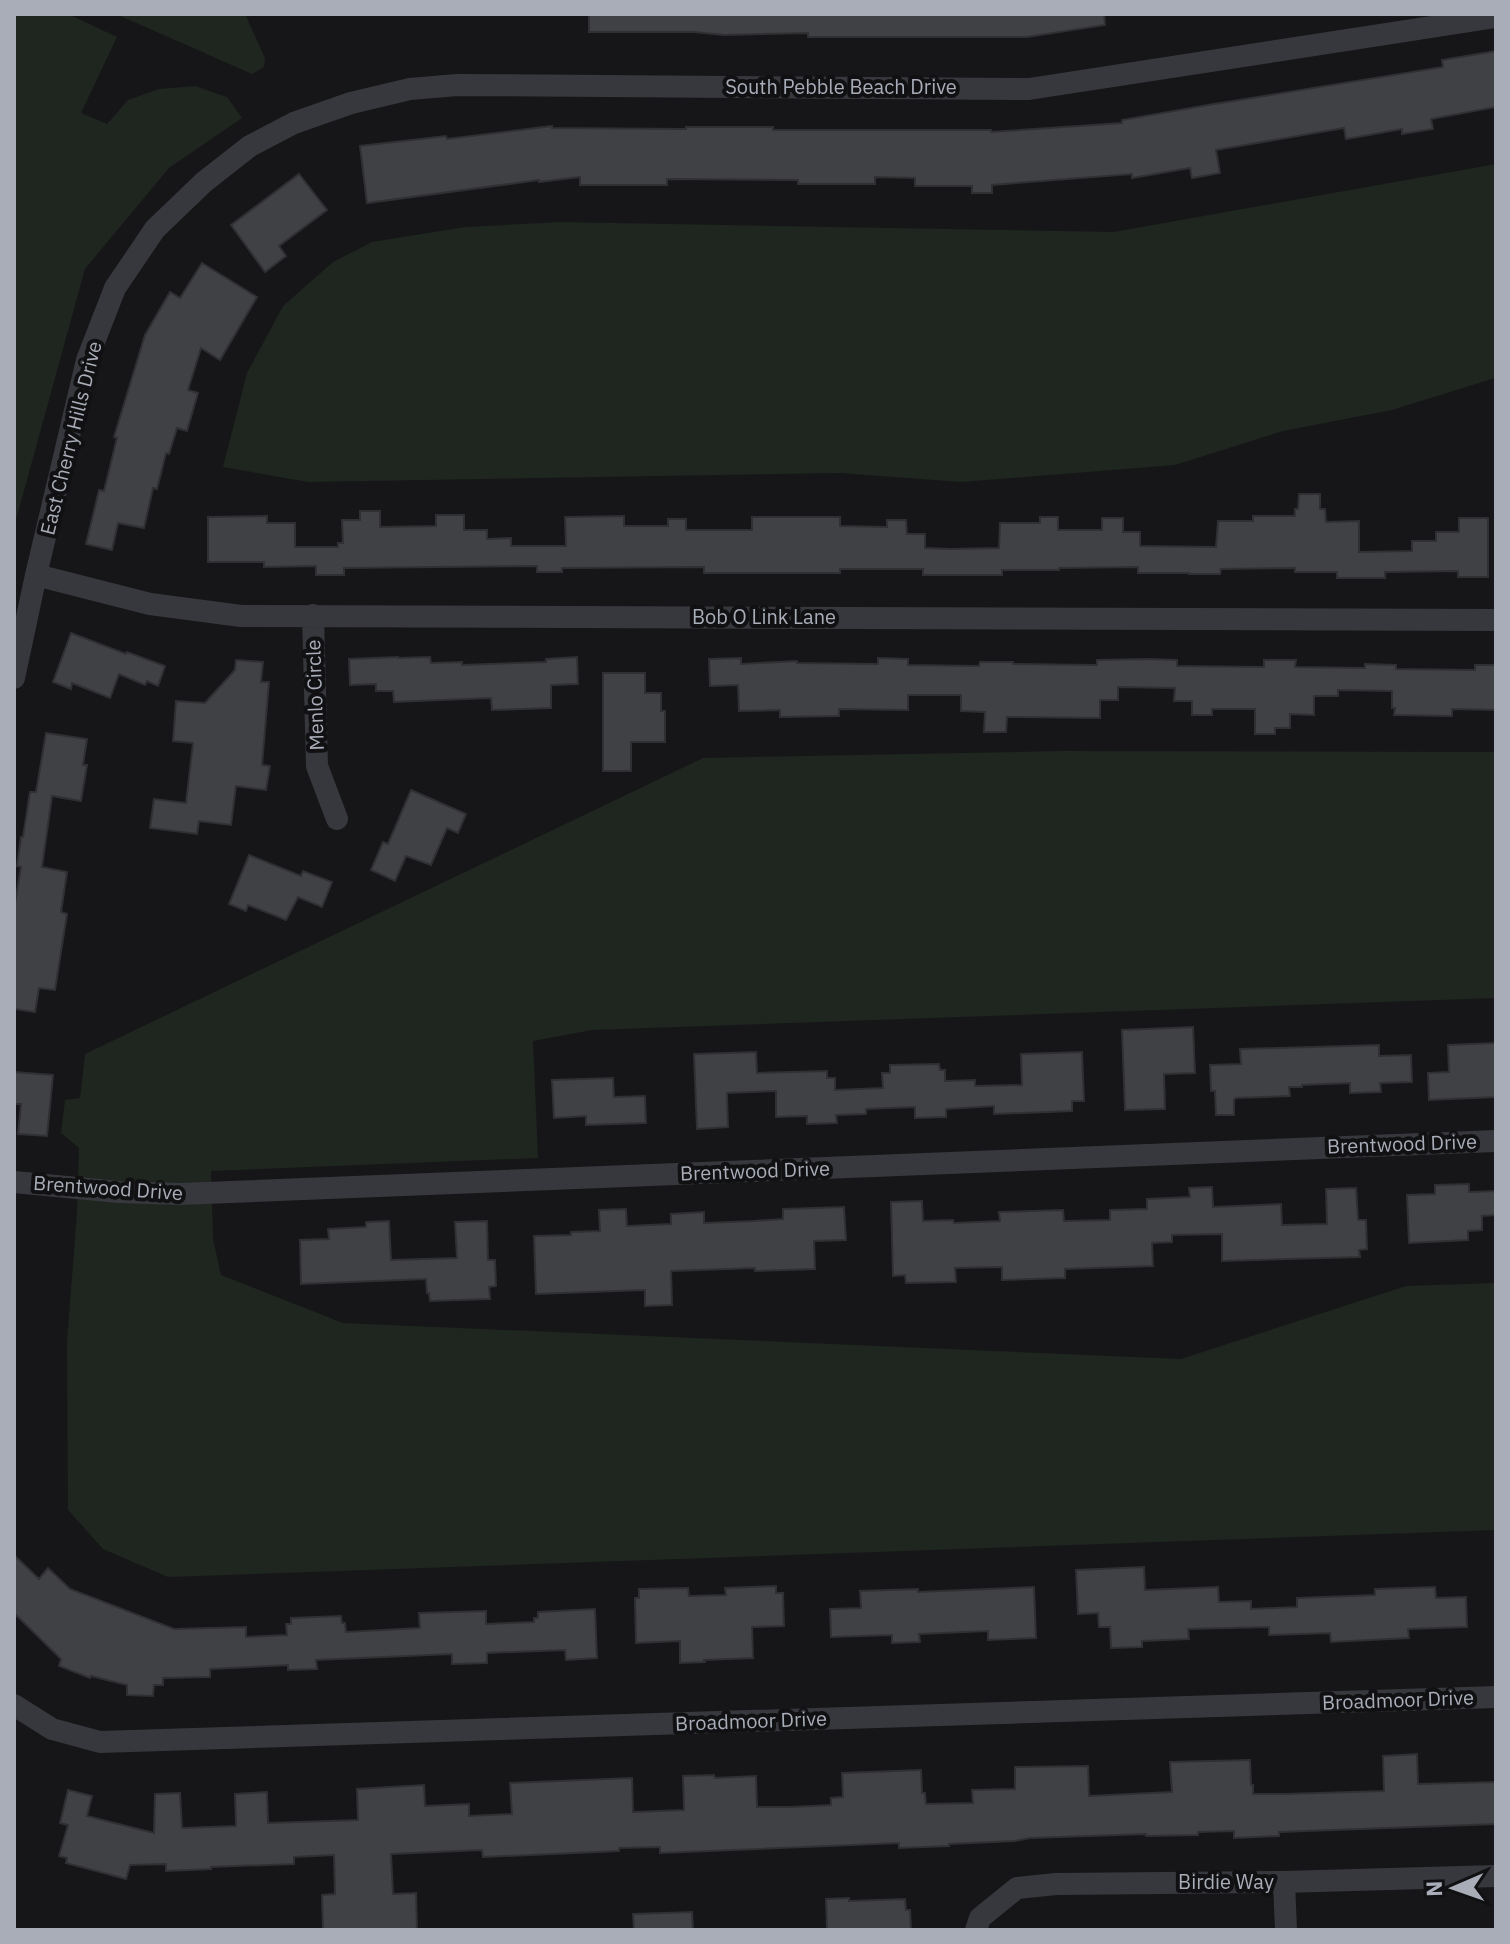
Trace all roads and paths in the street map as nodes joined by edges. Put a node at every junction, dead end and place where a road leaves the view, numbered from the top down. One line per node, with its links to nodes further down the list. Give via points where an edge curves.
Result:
1 (1496, 17): 2 (street, South Pebble Beach Drive, via 1029,89 410,89 294,123 250,146)
2 (204, 182): 3 (street, East Cherry Hills Drive, via 155,229 115,288 87,360)
3 (36, 575): 4 (street, Bob O Link Lane, via 150,604 241,616); 6 (street, East Cherry Hills Drive)
4 (313, 615): 5 (street, Bob O Link Lane); 7 (street, Menlo Circle, via 317,766)
5 (1496, 620)
6 (14, 678)
7 (337, 819)
8 (1496, 1141): 9 (street, Brentwood Drive, via 180,1194)
9 (14, 1182)
10 (1496, 1697): 11 (street, Broadmoor Drive, via 100,1742 52,1729)
11 (14, 1705)
12 (1496, 1876): 13 (street, Birdie Way)
13 (1284, 1882): 14 (street, Birdie Way, via 1017,1888 980,1918); 15 (street)
14 (976, 1930)
15 (1286, 1930)

